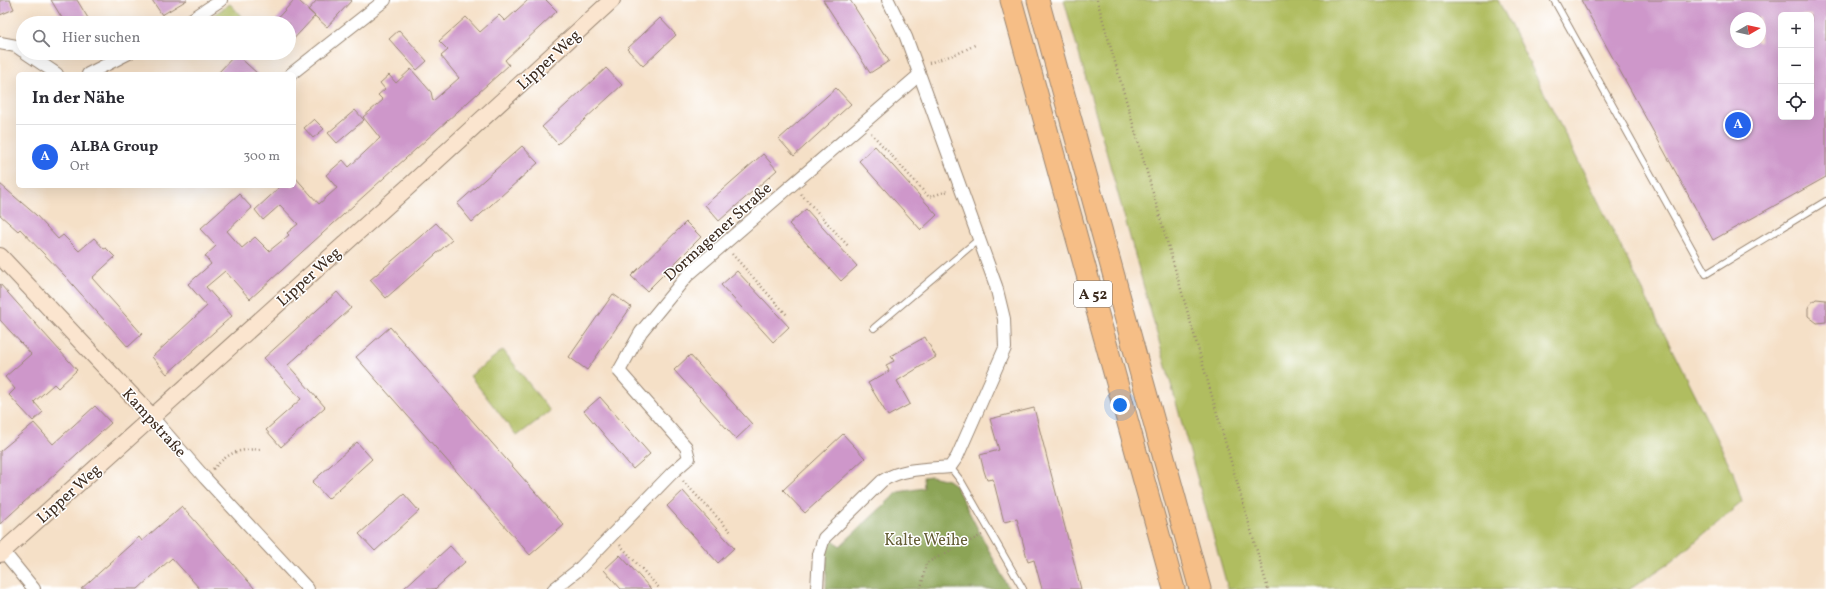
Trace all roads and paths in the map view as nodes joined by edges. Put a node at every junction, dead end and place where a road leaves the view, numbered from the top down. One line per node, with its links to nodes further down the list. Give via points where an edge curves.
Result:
1 (221, 0): 9 (street)
2 (385, 0): 18 (street)
3 (612, 0): 29 (street, Lipper Weg)
4 (888, 0): 15 (street, via 906,37)
5 (1011, 0): 45 (highway, A 52)
6 (1038, 0): 46 (highway, A 52)
7 (1097, 0): 47 (path)
8 (1554, 0): 22 (lane, via 1706,274)
9 (197, 16)
10 (0, 43): 12 (street)
11 (975, 45): 15 (path)
12 (16, 46)
13 (36, 60): 16 (street)
14 (115, 60): 17 (street)
15 (918, 71): 19 (street, Dormagener Straße); 21 (street)
16 (54, 72)
17 (94, 72)
18 (294, 72)
19 (863, 124): 20 (street, Dormagener Straße); 21 (path, via 929,197)
20 (793, 184): 24 (street, Dormagener Straße); 25 (path)
21 (960, 188): 23 (street)
22 (1826, 201)
23 (979, 239): 28 (lane); 31 (street, via 998,293 1004,319 1005,348 957,457)
24 (724, 244): 27 (path); 32 (street, Dormagener Straße, via 687,276 641,332 619,371 686,447 689,458)
25 (849, 247)
26 (0, 256): 29 (street, Kampstraße)
27 (787, 315)
28 (874, 328)
29 (152, 418): 33 (street, Kampstraße); 37 (street, Lipper Weg)
30 (262, 449): 33 (path, via 233,452)
31 (950, 467): 34 (lane); 42 (street, via 892,474 882,481 824,538 819,554)
32 (674, 471): 35 (path); 36 (street, Dormagener Straße)
33 (205, 478): 39 (street, Kampstraße)
34 (990, 531): 43 (path, via 926,563); 44 (lane)
35 (732, 533)
36 (611, 536): 40 (street, Dormagener Straße, via 578,570); 41 (path)
37 (2, 552): 38 (street, Lipper Weg)
38 (34, 589)
39 (308, 589)
40 (554, 589)
41 (660, 589)
42 (817, 589)
43 (921, 589)
44 (1022, 589)
45 (1174, 589)
46 (1200, 589)
47 (1268, 589)

